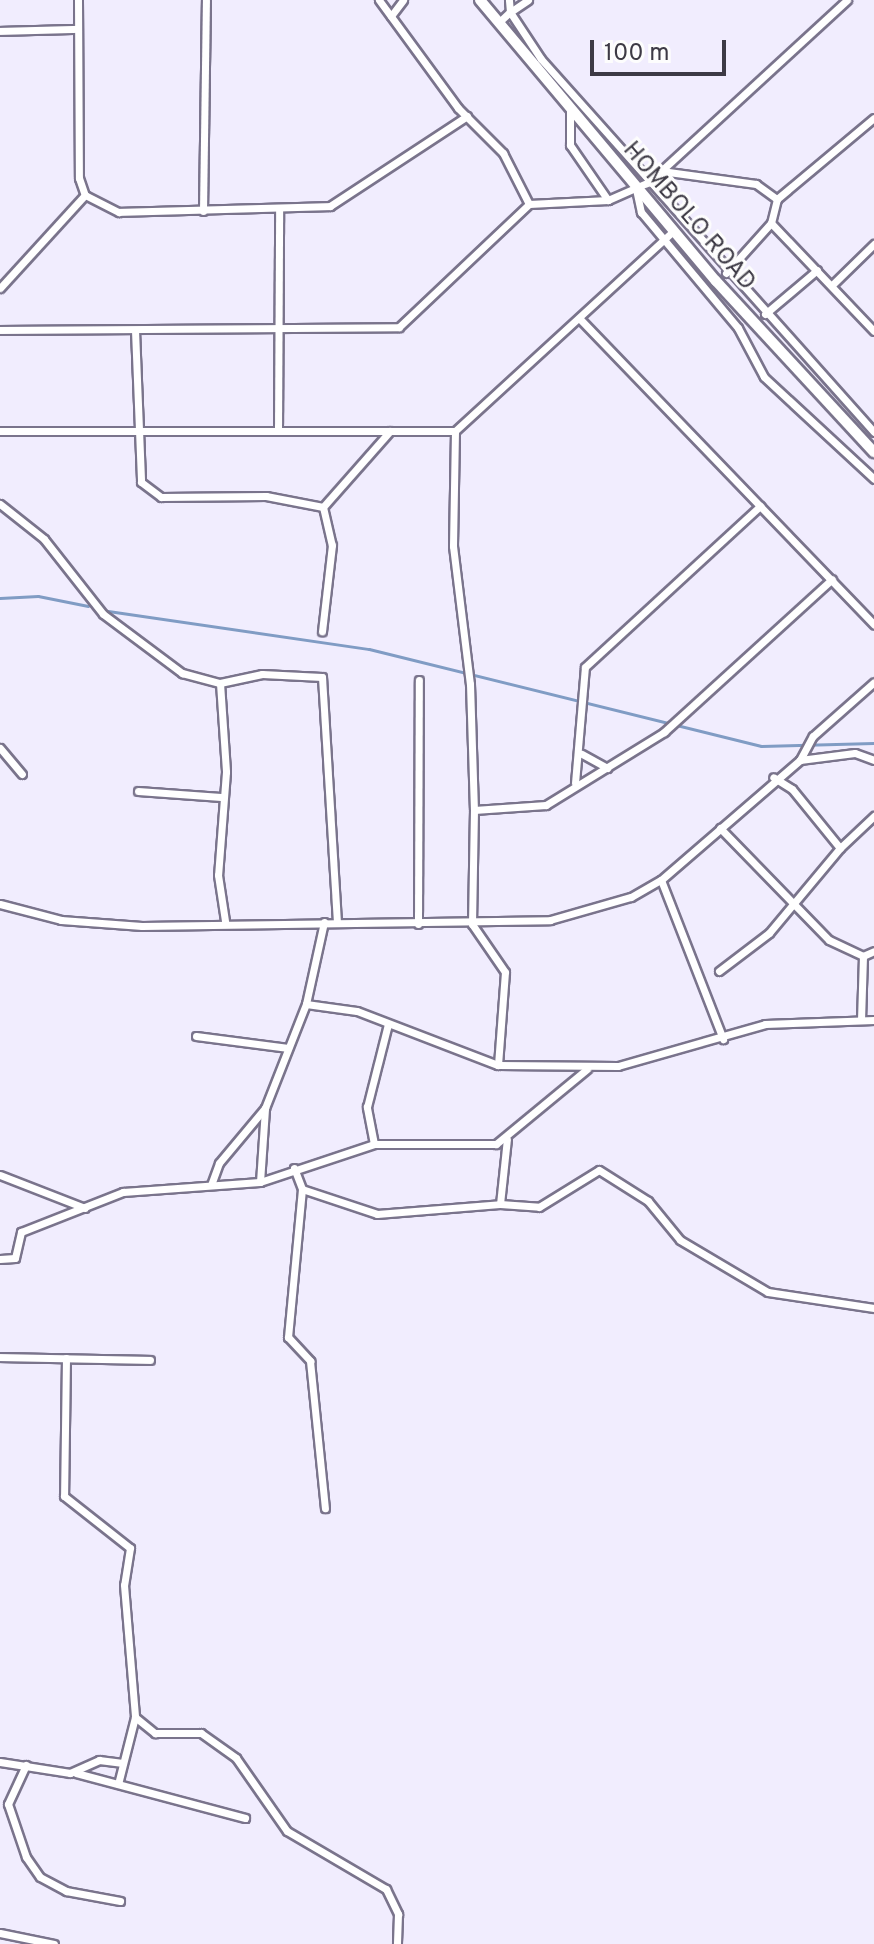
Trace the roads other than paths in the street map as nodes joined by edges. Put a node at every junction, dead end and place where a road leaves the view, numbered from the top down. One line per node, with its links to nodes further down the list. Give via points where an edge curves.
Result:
1 (78, 0): 12 (street)
2 (206, 0): 25 (street)
3 (379, 0): 10 (street)
4 (403, 0): 10 (street)
5 (480, 0): 11 (street, HOMBOLO ROAD)
6 (509, 0): 9 (street)
7 (528, 0): 9 (street)
8 (847, 0): 17 (street)
9 (510, 12): 11 (street); 18 (street)
10 (391, 16): 15 (street)
11 (498, 23): 14 (street, HOMBOLO ROAD)
12 (78, 29): 13 (street); 20 (street)
13 (0, 31)
14 (570, 108): 19 (street, HOMBOLO ROAD); 22 (street, via 570,145)
15 (467, 116): 23 (street, via 503,153); 24 (street, via 345,202)
16 (874, 118): 21 (street)
17 (661, 171): 18 (street); 21 (street, via 756,184)
18 (649, 182): 19 (street); 31 (street)
19 (636, 189): 22 (street); 27 (street, HOMBOLO ROAD); 28 (street, via 633,198)
20 (85, 195): 25 (street, via 129,213); 34 (street)
21 (777, 199): 26 (street)
22 (608, 200): 23 (street)
23 (529, 204): 40 (street, via 399,327)
24 (279, 209): 25 (street); 40 (street)
25 (203, 211)
26 (771, 223): 30 (street); 31 (street)
27 (673, 231): 28 (street); 32 (street, HOMBOLO ROAD)
28 (662, 241): 35 (street); 37 (street)
29 (874, 244): 33 (street)
30 (817, 270): 33 (street); 36 (street)
31 (726, 273): 36 (street)
32 (716, 281): 35 (street); 48 (street, HOMBOLO ROAD)
33 (832, 285): 41 (street)
34 (0, 288)
35 (702, 292): 49 (street, via 738,328 770,385)
36 (765, 314): 47 (street)
37 (580, 319): 46 (street); 51 (street)
38 (0, 330): 39 (street)
39 (135, 330): 40 (street); 42 (street)
40 (279, 331): 44 (street)
41 (874, 331)
42 (135, 429): 43 (street); 44 (street); 52 (street, via 141,482 156,496 266,496)
43 (0, 431)
44 (278, 431): 45 (street)
45 (390, 431): 46 (street); 52 (street)
46 (455, 431): 69 (street, via 453,546 470,684)
47 (874, 432)
48 (874, 452)
49 (874, 479)
50 (0, 504): 58 (street, via 44,539 103,614 182,673)
51 (760, 506): 53 (street); 60 (street, via 585,667 578,700)
52 (323, 507): 55 (street, via 332,545)
53 (832, 579): 54 (street); 63 (street, via 683,709 664,732)
54 (874, 624)
55 (322, 631)
56 (419, 680): 79 (street)
57 (874, 682): 61 (street, via 813,736)
58 (220, 683): 68 (street); 78 (street, via 262,674 322,677)
59 (0, 748): 64 (street)
60 (582, 754): 63 (street); 66 (street)
61 (800, 760): 62 (street, via 855,753); 65 (street)
62 (874, 760)
63 (607, 768): 66 (street)
64 (22, 774)
65 (773, 777): 71 (street); 72 (street, via 792,789)
66 (575, 783): 69 (street, via 546,805)
67 (138, 791): 68 (street)
68 (221, 797): 76 (street)
69 (474, 810): 80 (street)
70 (874, 816): 72 (street)
71 (720, 828): 73 (street); 74 (street)
72 (840, 848): 74 (street)
73 (661, 880): 80 (street, via 560,918); 89 (street)
74 (794, 899): 82 (street, via 829,940); 83 (street, via 769,933)
75 (0, 904): 76 (street, via 107,924)
76 (225, 921): 77 (street)
77 (324, 922): 78 (street); 84 (street)
78 (337, 923): 79 (street)
79 (418, 924): 80 (street)
80 (472, 924): 91 (street, via 503,963)
81 (874, 951): 82 (street)
82 (863, 956): 85 (street)
83 (719, 971)
84 (306, 1004): 87 (street); 90 (street)
85 (861, 1020): 86 (street); 89 (street, via 765,1024)
86 (874, 1020)
87 (388, 1024): 91 (street); 95 (street, via 367,1107)
88 (196, 1036): 90 (street)
89 (723, 1039): 92 (street)
90 (288, 1048): 93 (street)
91 (498, 1065): 92 (street)
92 (587, 1069): 94 (street)
93 (265, 1108): 98 (street); 99 (street, via 219,1163)
94 (507, 1139): 95 (street); 101 (street)
95 (374, 1144): 96 (street)
96 (294, 1168): 98 (street); 100 (street)
97 (0, 1175): 102 (street)
98 (260, 1182): 99 (street)
99 (211, 1185): 102 (street, via 123,1192)
100 (302, 1189): 101 (street, via 377,1214); 108 (street, via 288,1337 310,1361)
101 (500, 1204): 104 (street, via 539,1207 599,1170 648,1201 680,1240 768,1292)
102 (85, 1208): 103 (street, via 21,1232 15,1258)
103 (0, 1259)
104 (874, 1308)
105 (0, 1357): 106 (street)
106 (66, 1358): 107 (street); 109 (street, via 64,1496 130,1548 124,1585)
107 (150, 1360)
108 (325, 1508)
109 (135, 1717): 111 (street); 119 (street, via 155,1733 201,1733 236,1758 287,1831 386,1889 399,1921)
110 (0, 1762): 112 (street)
111 (123, 1763): 113 (street, via 95,1760); 114 (street)
112 (26, 1765): 113 (street); 116 (street, via 8,1804 40,1877 86,1898)
113 (76, 1773): 114 (street)
114 (118, 1784): 115 (street)
115 (245, 1818)
116 (120, 1901)
117 (0, 1933): 118 (street)
118 (54, 1944)
119 (397, 1944)

